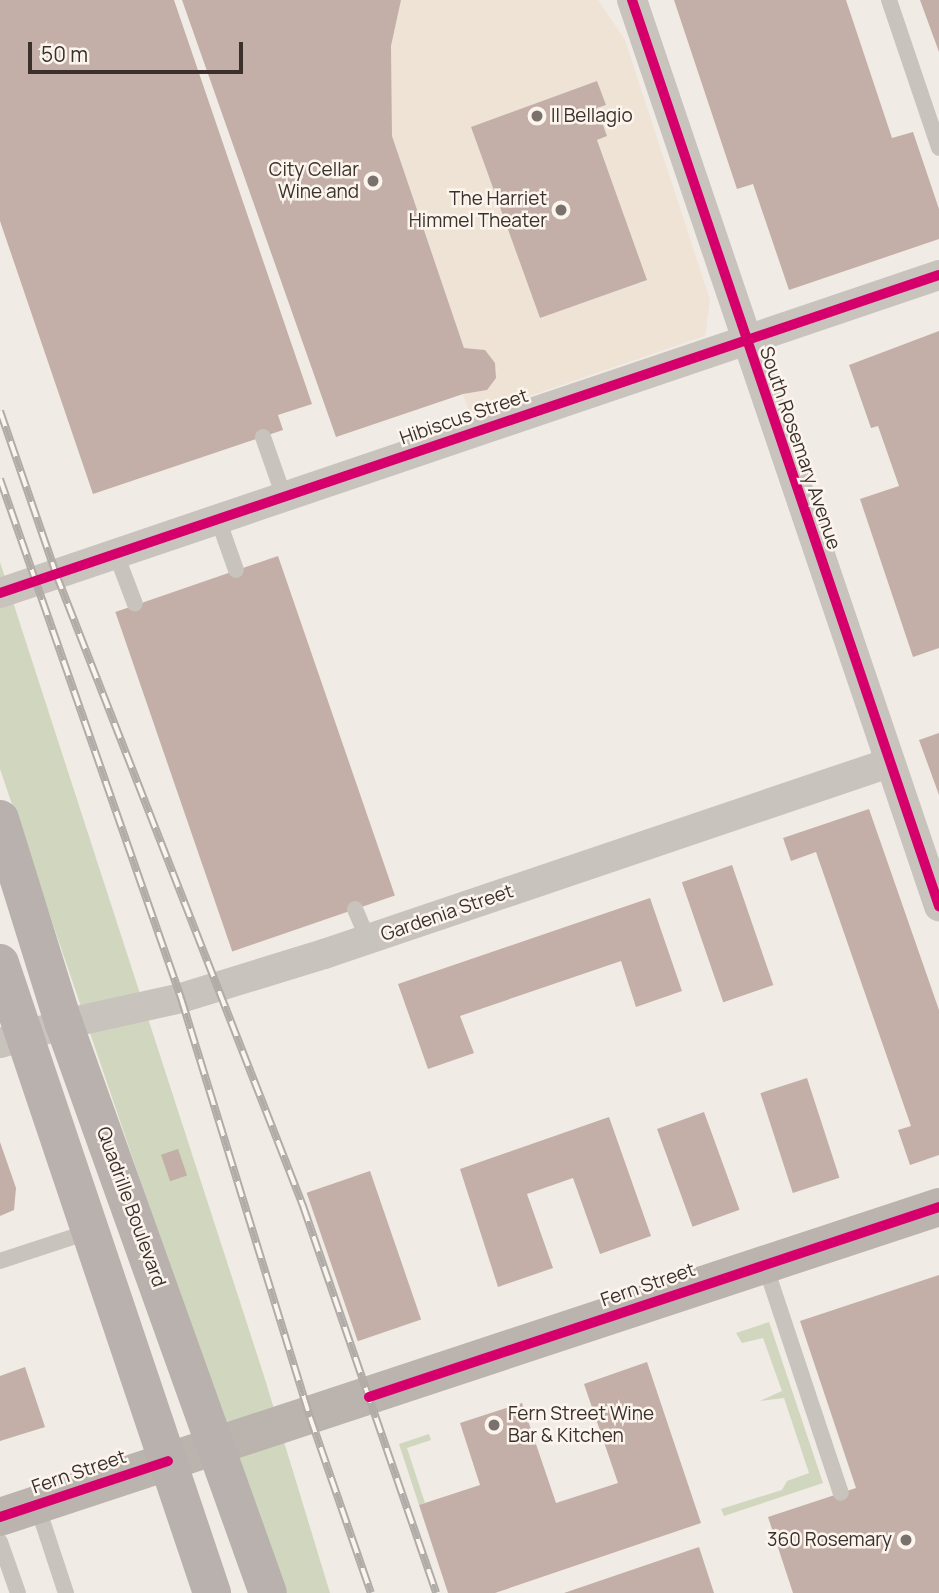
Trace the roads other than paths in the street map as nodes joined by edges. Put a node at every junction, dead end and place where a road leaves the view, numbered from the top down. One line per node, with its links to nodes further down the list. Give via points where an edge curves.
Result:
1 (632, 0): 5 (street, South Rosemary Avenue)
2 (889, 0): 3 (lane)
3 (939, 148)
4 (939, 275): 5 (street, Hibiscus Street)
5 (745, 340): 7 (street, Hibiscus Street); 13 (street, South Rosemary Avenue)
6 (263, 437): 7 (lane)
7 (284, 496): 8 (street, Hibiscus Street)
8 (218, 519): 9 (street, Hibiscus Street); 10 (lane)
9 (116, 554): 11 (street, Hibiscus Street); 12 (lane)
10 (236, 570)
11 (0, 593)
12 (135, 604)
13 (889, 763): 15 (street, South Rosemary Avenue); 17 (street, Gardenia Street)
14 (0, 819): 19 (main road, Quadrille Boulevard)
15 (939, 906)
16 (355, 909): 17 (lane)
17 (368, 939): 19 (street, Gardenia Street, via 181,998)
18 (0, 963): 20 (main road)
19 (64, 1024): 20 (street, Gardenia Street); 25 (main road, Quadrille Boulevard)
20 (12, 1039): 22 (main road)
21 (939, 1207): 24 (street, Fern Street)
22 (91, 1231): 23 (lane); 26 (main road)
23 (0, 1261)
24 (765, 1265): 25 (street, Fern Street); 27 (lane)
25 (218, 1444): 26 (street, Fern Street); 34 (main road, Quadrille Boulevard)
26 (168, 1461): 28 (street, Fern Street); 33 (main road)
27 (841, 1493)
28 (37, 1505): 29 (street, Fern Street); 32 (lane)
29 (0, 1517)
30 (0, 1542): 31 (lane)
31 (18, 1593)
32 (66, 1593)
33 (212, 1593)
34 (268, 1593)

